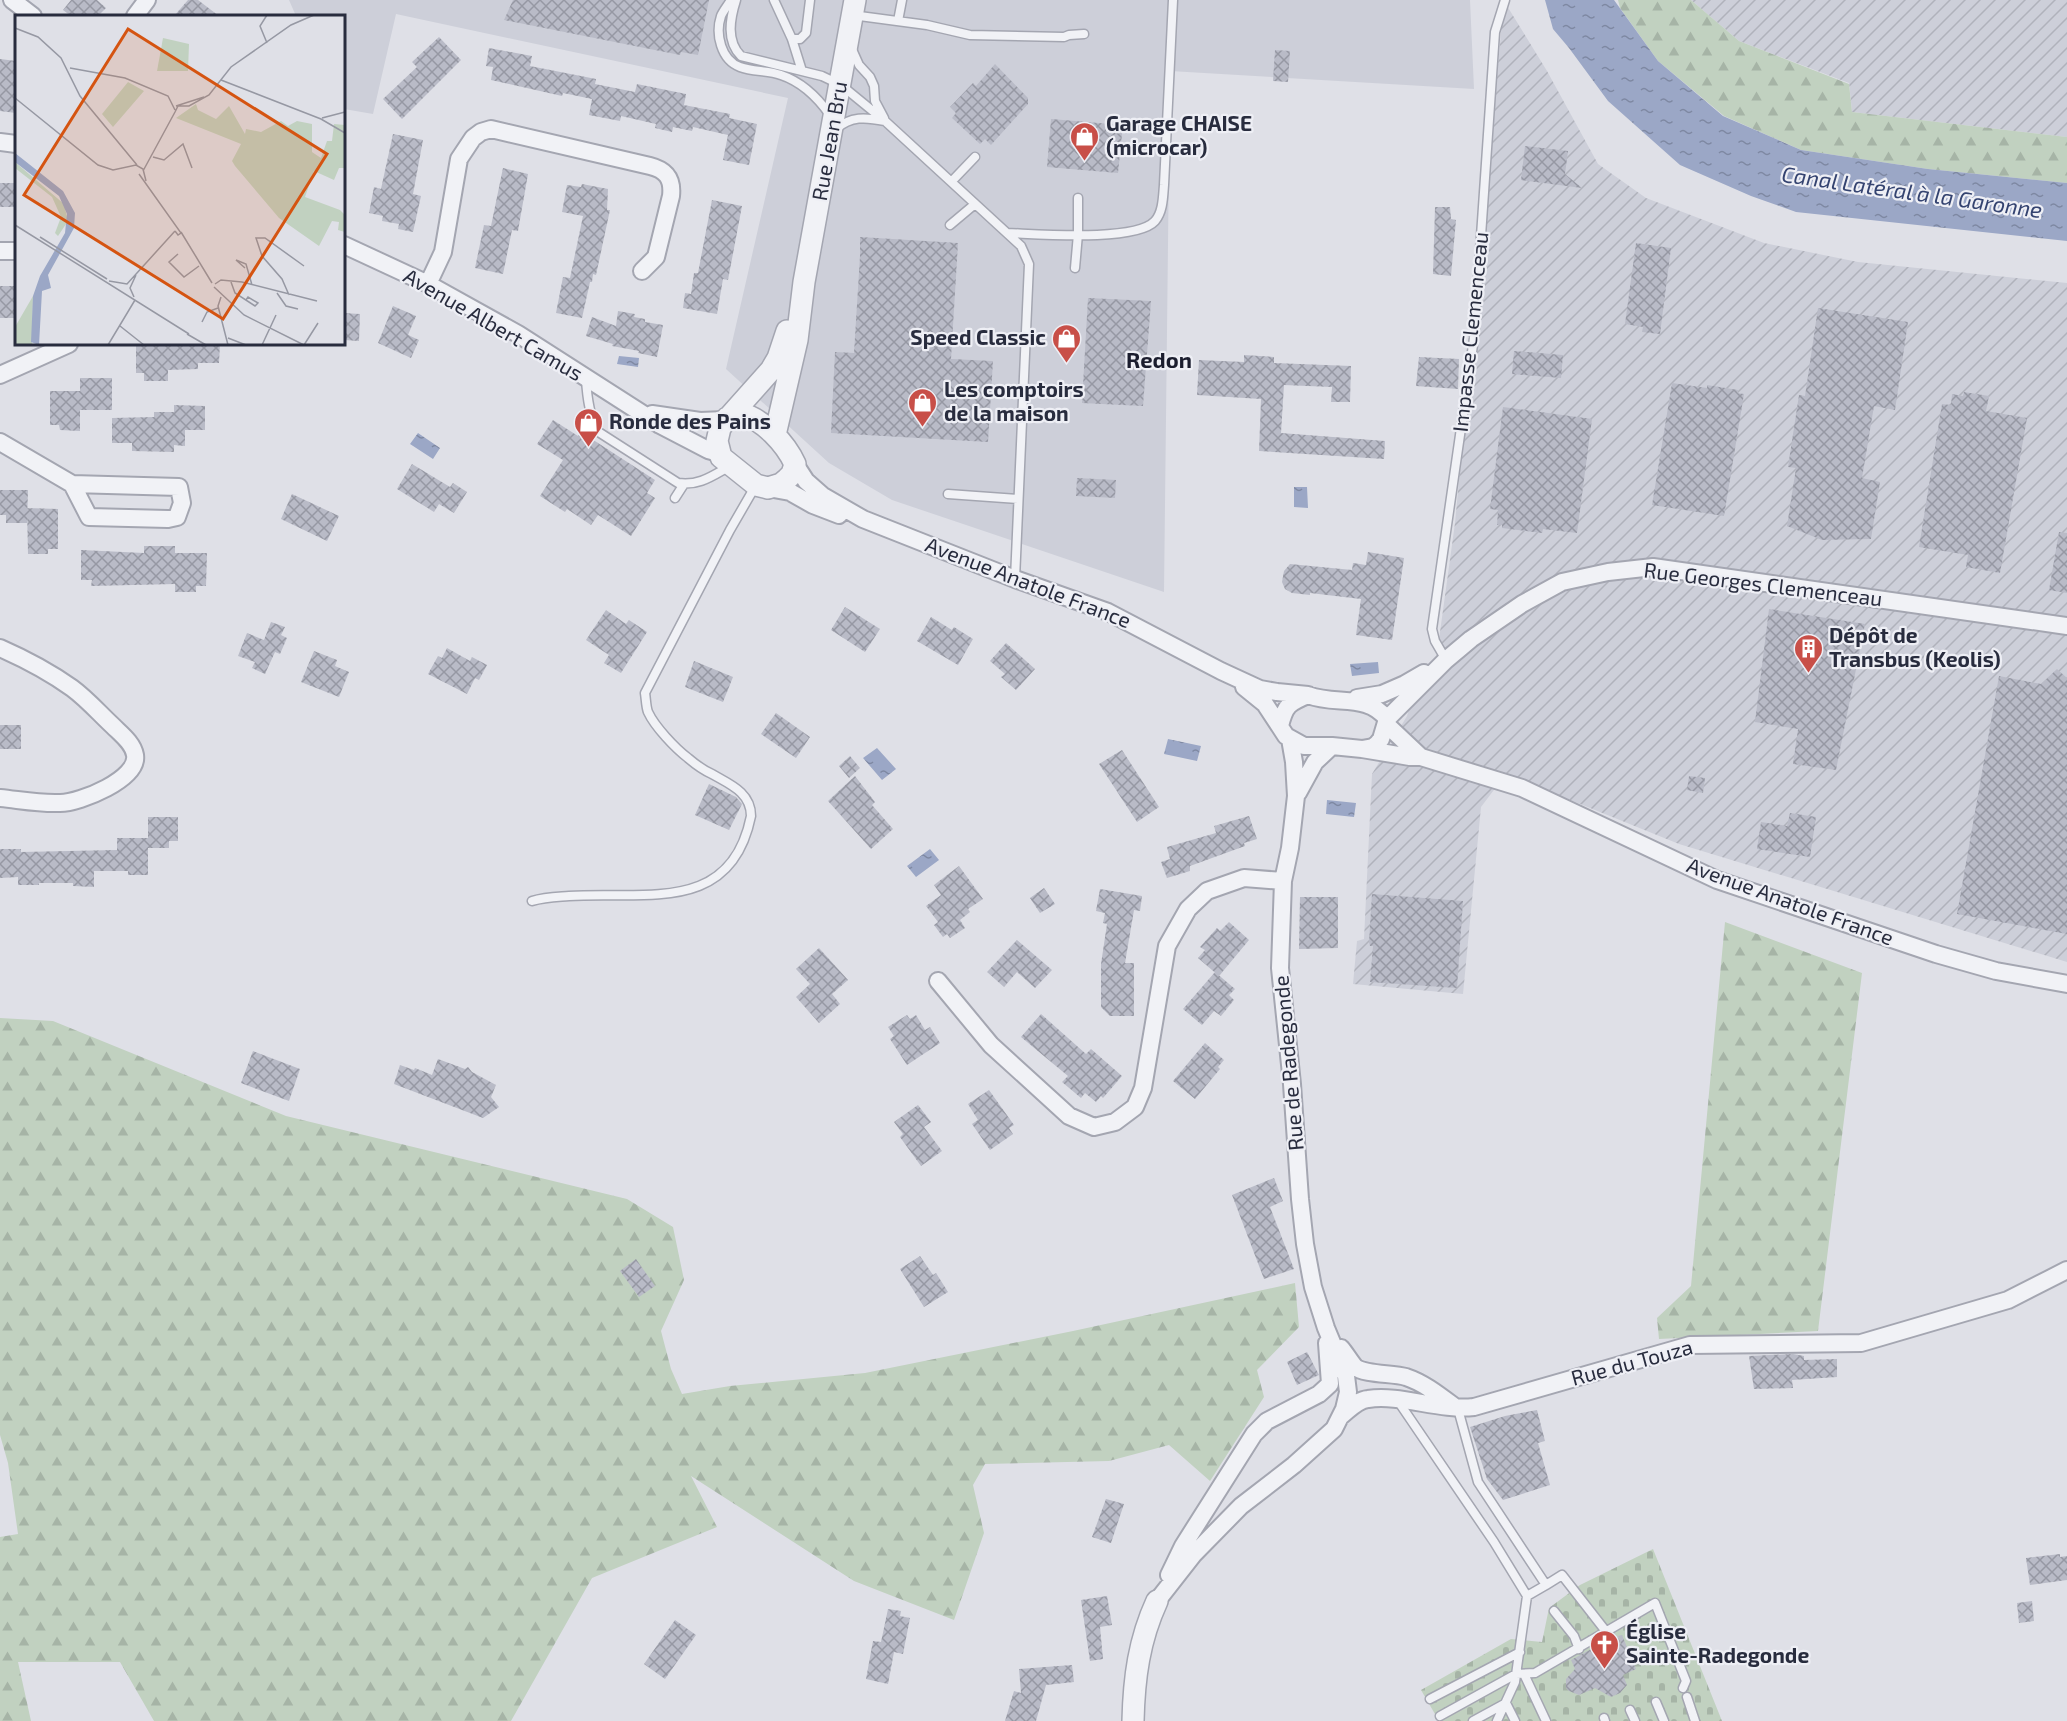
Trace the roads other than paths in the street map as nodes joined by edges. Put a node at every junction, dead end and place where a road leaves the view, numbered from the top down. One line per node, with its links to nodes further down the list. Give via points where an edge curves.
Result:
1 (12, 0): 11 (street)
2 (147, 0): 12 (street)
3 (731, 0): 20 (lane, via 721,16 719,36 725,57 741,68 780,74 800,85 819,99)
4 (736, 0): 17 (lane, via 730,37 741,56)
5 (774, 0): 15 (lane)
6 (810, 0): 15 (lane, via 806,33 800,39)
7 (902, 0): 13 (lane)
8 (1173, 0): 29 (lane, via 1161,209 1155,221 1132,233)
9 (1502, 0): 54 (lane, Impasse Clemenceau, via 1495,32 1474,338 1432,629)
10 (853, 7): 13 (lane); 16 (street, Rue Jean Bru)
11 (32, 15)
12 (136, 15)
13 (898, 21): 14 (lane, via 970,35 1064,38)
14 (1084, 34)
15 (792, 39): 17 (lane)
16 (848, 39): 18 (street, Rue Jean Bru); 19 (lane, via 859,65 870,77 875,101)
17 (802, 71): 18 (lane)
18 (841, 85): 19 (lane); 20 (street, Rue Jean Bru)
19 (885, 121): 20 (lane, via 862,117); 24 (lane)
20 (833, 126): 33 (street, Rue Jean Bru)
21 (0, 142): 22 (street)
22 (15, 144)
23 (975, 157): 24 (lane)
24 (952, 181): 26 (lane)
25 (1078, 198): 29 (lane)
26 (975, 204): 27 (lane); 28 (lane)
27 (950, 225)
28 (1008, 233): 29 (lane); 49 (lane, via 1021,246 1029,264)
29 (1078, 234): 31 (lane)
30 (345, 245): 34 (street, Avenue Albert Camus)
31 (1075, 268)
32 (642, 271): 34 (street, via 656,256 671,196 668,175 662,169 491,129 472,138 459,159 443,252)
33 (804, 282): 39 (street, Rue Jean Bru, via 771,370); 40 (street, Rue Jean Bru, via 797,340)
34 (428, 284): 37 (street, Avenue Albert Camus, via 518,334)
35 (67, 345): 36 (street)
36 (0, 375)
37 (586, 378): 38 (street, Avenue Albert Camus); 45 (lane, via 587,399 597,430)
38 (639, 411): 39 (street, Avenue Albert Camus, via 700,421); 42 (street, Avenue Albert Camus)
39 (728, 418): 40 (street, via 747,415); 42 (street, via 717,434)
40 (775, 435): 43 (street)
41 (0, 442): 44 (street)
42 (725, 459): 45 (lane, via 700,483); 46 (street)
43 (795, 464): 46 (street, via 792,474 781,483); 50 (street, Avenue Anatole France, via 823,496)
44 (72, 484): 44 (street, via 89,517 168,519 177,517 182,503 179,487)
45 (684, 484): 48 (lane)
46 (762, 486): 50 (street, Avenue Anatole France, via 790,492 813,505); 66 (lane, via 730,530 645,693 648,712 664,735 687,757 745,795 751,816 738,854 711,881 679,892 547,896)
47 (948, 494): 49 (lane)
48 (675, 498)
49 (1018, 499): 51 (lane)
50 (862, 519): 51 (street, Avenue Anatole France)
51 (1015, 579): 55 (street, Avenue Anatole France, via 1108,612)
52 (2067, 626): 54 (street, Rue Georges Clemenceau, via 1653,567 1562,582 1522,604)
53 (0, 648): 64 (street, via 74,689 126,740 135,758 132,769 90,795 62,803)
54 (1446, 660): 57 (street, Rue Georges Clemenceau, via 1382,694); 58 (street, Rue Georges Clemenceau)
55 (1221, 671): 56 (street, Avenue Anatole France, via 1260,689); 59 (street, Avenue Anatole France, via 1258,697)
56 (1308, 695): 57 (street, Avenue Anatole France); 59 (street, via 1291,702 1283,711)
57 (1341, 700): 58 (street, Avenue Anatole France, via 1372,705)
58 (1387, 721): 61 (street, Rue Georges Clemenceau, via 1377,744); 62 (street, Avenue Anatole France)
59 (1285, 732): 60 (street, Avenue Anatole France, via 1304,746); 63 (street, Rue de Radegonde, via 1294,762)
60 (1332, 746): 61 (street, Avenue Anatole France); 63 (street, Rue de Radegonde, via 1315,762)
61 (1362, 749): 62 (street, Avenue Anatole France)
62 (1421, 757): 68 (street, Avenue Anatole France, via 1522,789 1717,880 1936,954 1996,971)
63 (1296, 796): 65 (street, Rue de Radegonde)
64 (0, 798)
65 (1282, 881): 67 (street, via 1244,878 1207,891 1188,909 1167,946 1143,1088 1135,1107 1114,1122 1094,1127 1069,1116 991,1045); 70 (street, Rue de Radegonde, via 1280,968 1300,1199 1313,1287)
66 (532, 901)
67 (938, 981)
68 (2067, 984)
69 (2067, 1269): 72 (street, Rue du Touza, via 2008,1300 1861,1343 1690,1345)
70 (1326, 1328): 72 (street, via 1356,1368 1408,1378); 73 (street, via 1346,1376 1348,1392); 76 (street, via 1330,1384 1319,1394 1267,1421 1254,1434 1183,1546)
71 (1398, 1400): 72 (street, Rue du Touza); 73 (street, Rue du Touza, via 1367,1399 1356,1403); 75 (lane)
72 (1458, 1409): 74 (lane, via 1478,1482)
73 (1340, 1418): 76 (street, via 1319,1443 1241,1506)
74 (1546, 1585): 75 (lane); 78 (lane, via 1562,1575)
75 (1527, 1596): 81 (lane)
76 (1157, 1601): 90 (street, via 1136,1664)
77 (1554, 1611): 80 (lane)
78 (1607, 1632): 79 (lane); 80 (lane); 83 (lane, via 1655,1603 1686,1681)
79 (1615, 1643)
80 (1579, 1649): 82 (lane, via 1535,1673)
81 (1520, 1652): 82 (lane); 85 (lane)
82 (1520, 1674): 87 (lane); 89 (lane); 94 (lane)
83 (1683, 1688)
84 (1687, 1697): 97 (lane)
85 (1430, 1699)
86 (1656, 1702): 96 (lane)
87 (1506, 1703): 91 (lane); 92 (lane); 93 (lane)
88 (1630, 1710): 95 (lane)
89 (1440, 1716)
90 (1133, 1721)
91 (1473, 1721)
92 (1497, 1721)
93 (1515, 1721)
94 (1546, 1721)
95 (1635, 1721)
96 (1664, 1721)
97 (1695, 1721)

